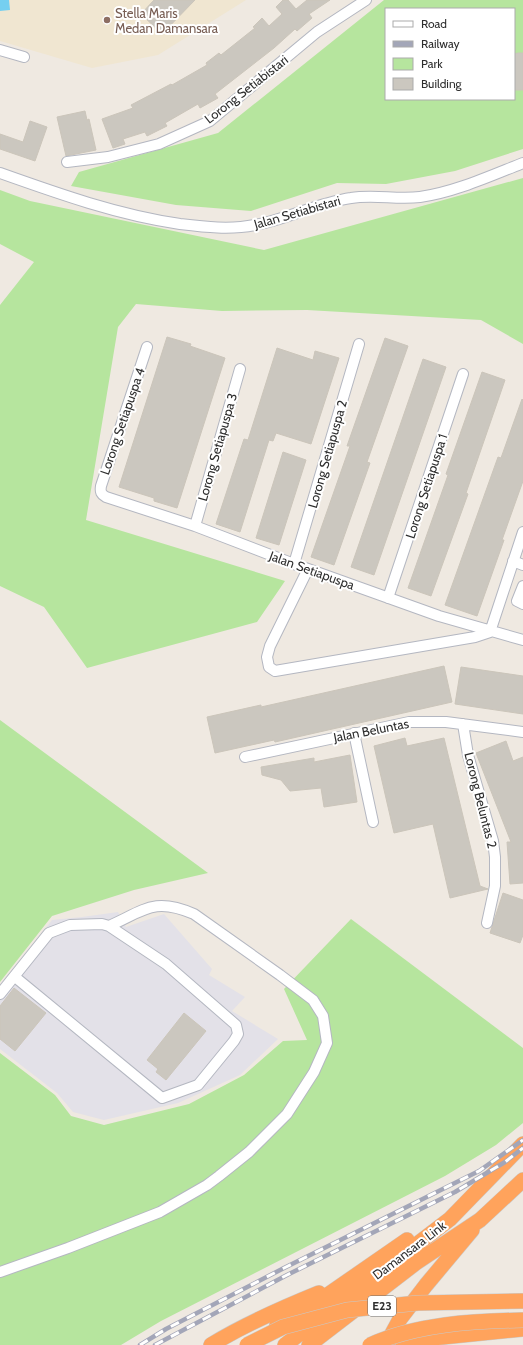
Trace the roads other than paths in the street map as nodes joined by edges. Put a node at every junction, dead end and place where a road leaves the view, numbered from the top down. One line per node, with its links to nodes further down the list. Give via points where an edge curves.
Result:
1 (366, 0): 4 (street, Lorong Setiabistari, via 317,32 210,121 159,144 108,157)
2 (0, 50): 3 (street)
3 (24, 57)
4 (67, 162)
5 (523, 163): 6 (street, Jalan Setiabistari, via 434,195 334,200 256,225 231,228 158,221 84,203)
6 (0, 173)
7 (359, 344): 15 (street, Lorong Setiapuspa 2)
8 (147, 347): 11 (street, Lorong Setiapuspa 4, via 101,486)
9 (240, 369): 12 (street, Lorong Setiapuspa 3)
10 (463, 374): 18 (street, Lorong Setiapuspa 1)
11 (102, 495): 12 (street, Jalan Setiapuspa)
12 (195, 526): 15 (street, Jalan Setiapuspa)
13 (523, 532): 14 (street)
14 (518, 563): 20 (street)
15 (294, 564): 16 (street, Jalan Setiapuspa)
16 (308, 569): 18 (street, Jalan Setiapuspa); 20 (street, via 270,646 267,657 269,667 275,671 475,638)
17 (523, 586): 19 (street, via 517,601)
18 (388, 598): 20 (street, Jalan Setiapuspa)
19 (523, 604)
20 (490, 632): 21 (street, Jalan Setiapuspa)
21 (523, 640)
22 (463, 724): 23 (street, Jalan Beluntas); 24 (street, Jalan Beluntas, via 409,722); 27 (street, Lorong Beluntas 2, via 468,756 495,858 495,886)
23 (523, 732)
24 (354, 734): 25 (street, Jalan Beluntas); 26 (street)
25 (245, 757)
26 (373, 822)
27 (487, 923)
28 (108, 926): 29 (street, via 70,925 49,933); 29 (street, via 166,964 236,1025 238,1034 234,1041 198,1085 162,1098); 35 (street, via 153,906 165,905 194,914 313,1000 323,1016 327,1043 314,1072 287,1114 249,1152 220,1176 160,1212)
29 (15, 977): 30 (street)
30 (0, 994)
31 (523, 1144): 33 (highway, Damansara Link / E23)
32 (523, 1180): 34 (highway, Damansara Link / E23)
33 (478, 1190): 36 (highway); 45 (highway, Damansara Link / E23, via 450,1220)
34 (480, 1220): 46 (highway, Damansara Link / E23, via 417,1262); 48 (highway, via 426,1285 400,1320)
35 (0, 1272)
36 (344, 1283): 41 (highway, via 281,1308); 42 (highway, via 303,1312)
37 (523, 1301): 39 (highway, E23, bridge, via 418,1303 347,1310)
38 (523, 1320): 47 (highway, bridge, via 426,1328)
39 (283, 1327): 43 (highway, E23, bridge); 44 (highway, bridge)
40 (523, 1329): 49 (highway, via 433,1338)
41 (211, 1345)
42 (239, 1345)
43 (247, 1345)
44 (255, 1345)
45 (285, 1345)
46 (309, 1345)
47 (370, 1345)
48 (386, 1345)
49 (403, 1345)

